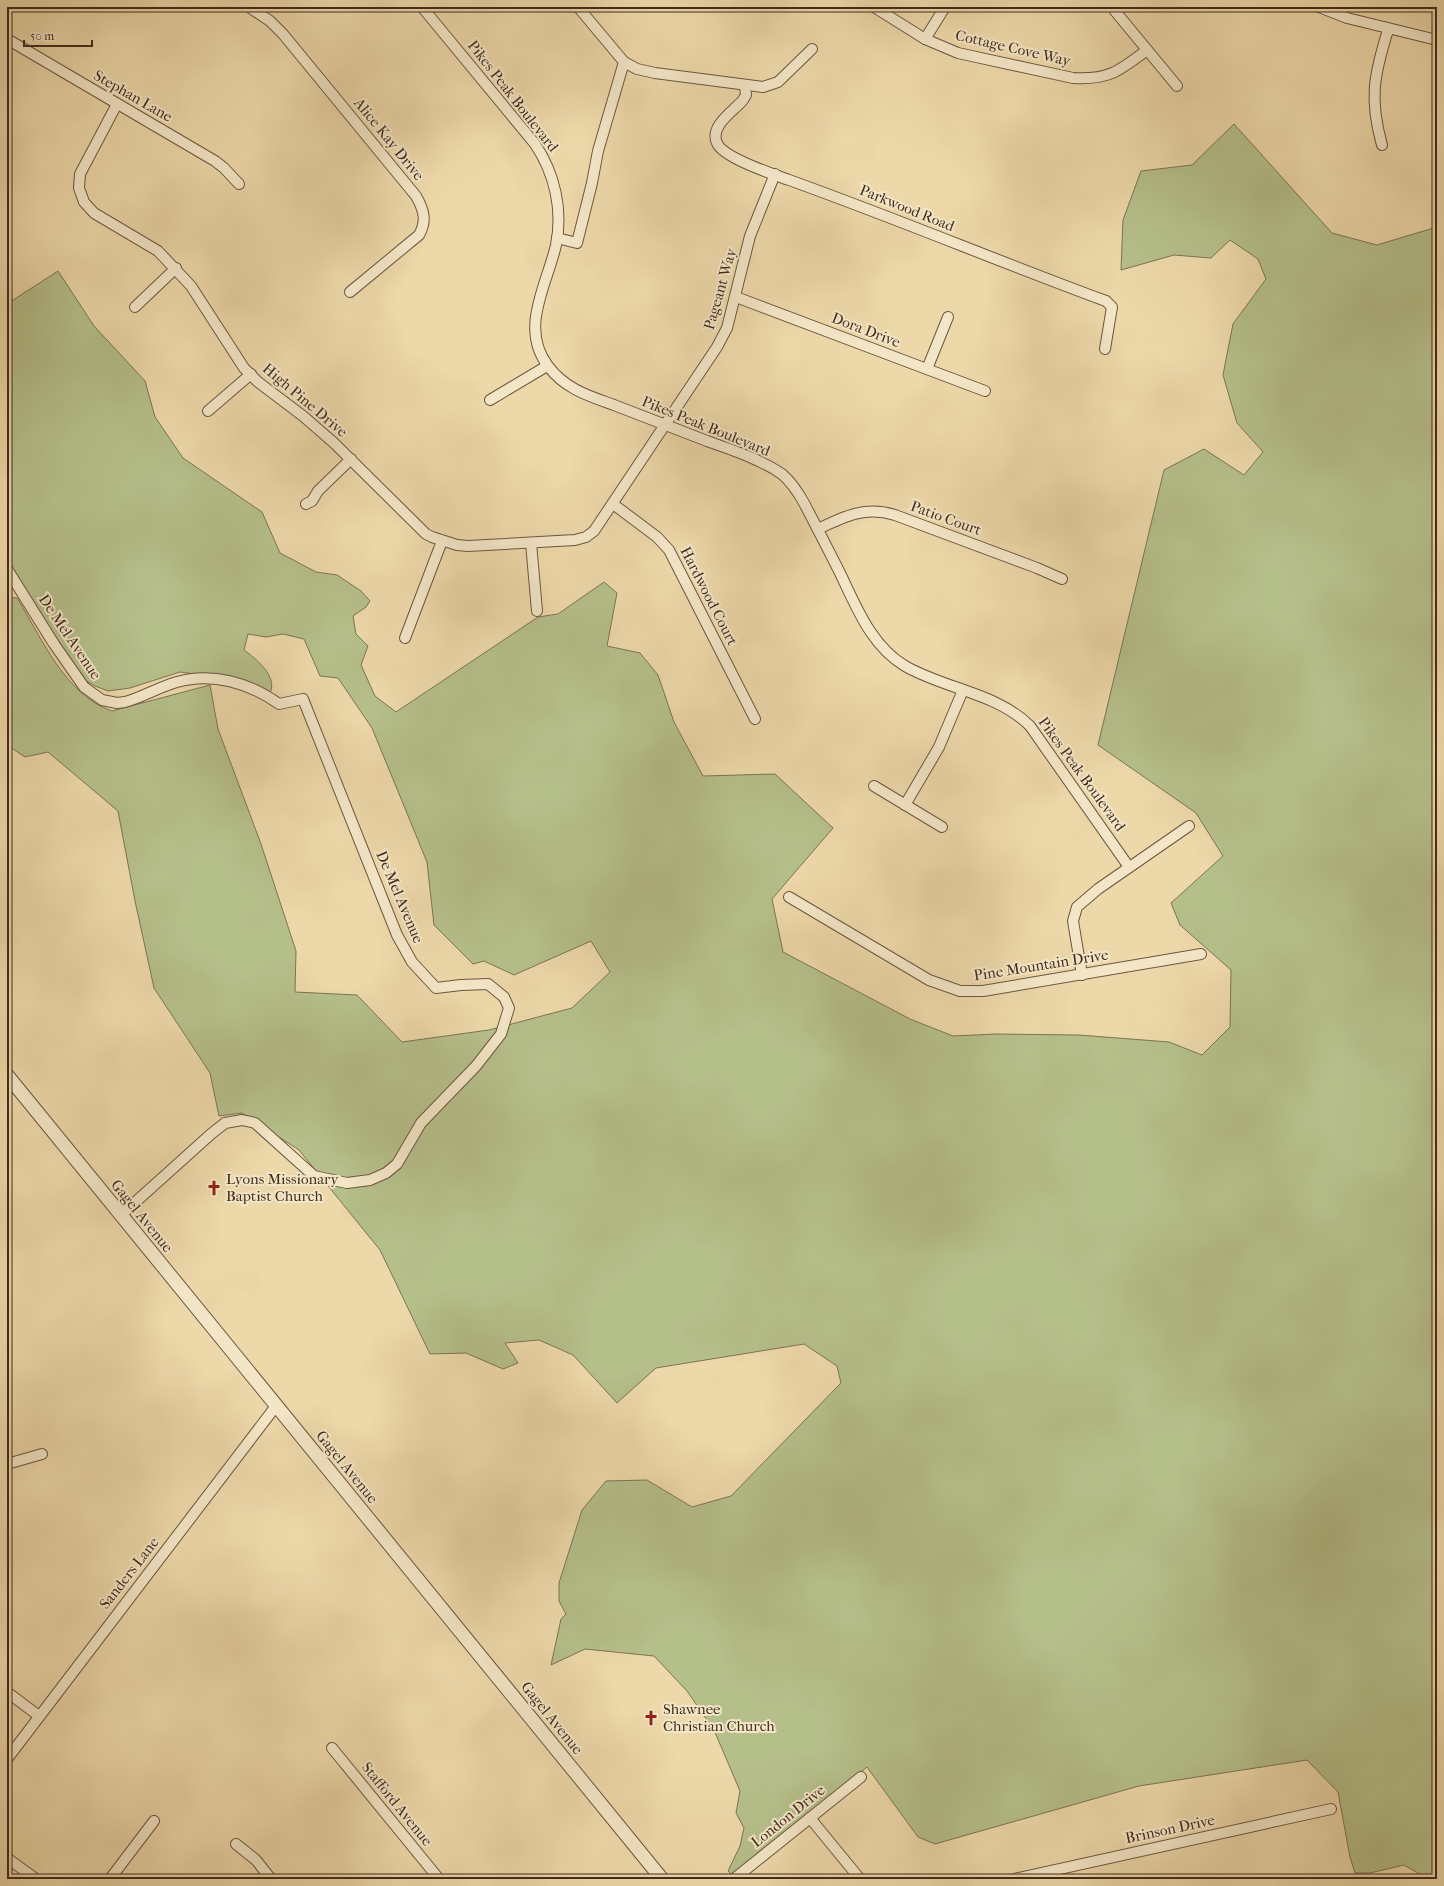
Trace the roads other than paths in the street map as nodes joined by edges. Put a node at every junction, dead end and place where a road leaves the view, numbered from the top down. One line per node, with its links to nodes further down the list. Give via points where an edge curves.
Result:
1 (248, 7): 23 (street, Alice Kay Drive, via 270,21 283,34 416,196 424,211 424,224 419,234)
2 (422, 7): 21 (street, Pikes Peak Boulevard, via 543,156 556,194 559,216)
3 (578, 7): 14 (street)
4 (874, 7): 10 (street, Cottage Cove Way)
5 (944, 7): 10 (street)
6 (1319, 7): 8 (street)
7 (1115, 11): 13 (street)
8 (1388, 30): 11 (street); 18 (street, via 1374,92 1374,112)
9 (7, 39): 17 (street, Stephan Lane)
10 (925, 39): 13 (street, Cottage Cove Way, via 958,53 1072,78 1088,79 1114,74)
11 (1437, 40)
12 (812, 49): 15 (street, via 771,86)
13 (1147, 50): 16 (street)
14 (624, 62): 15 (street, via 637,69 655,73); 21 (street, via 598,151 577,243)
15 (745, 86): 19 (street, Parkwood Road, via 746,95 743,100 719,125 716,132 717,143 724,153)
16 (1177, 86)
17 (117, 104): 20 (street, Stephan Lane, via 215,161); 22 (street, High Pine Drive, via 80,174 81,196 94,213 158,251)
18 (1382, 145)
19 (775, 174): 24 (street, Pageant Way, via 750,236); 27 (street, Parkwood Road, via 1106,301 1112,307)
20 (238, 184)
21 (556, 238): 28 (street, Pikes Peak Boulevard, via 537,307 535,325 537,345)
22 (176, 268): 25 (street); 30 (street, High Pine Drive, via 191,286 244,368)
23 (350, 292)
24 (736, 296): 29 (street, Dora Drive); 34 (street, Pageant Way, via 727,328 717,347)
25 (136, 307)
26 (948, 317): 29 (street)
27 (1105, 349)
28 (548, 366): 32 (street); 34 (street, Pikes Peak Boulevard, via 571,388)
29 (927, 369): 31 (street, Dora Drive)
30 (251, 374): 33 (street); 35 (street, High Pine Drive)
31 (985, 391)
32 (490, 400)
33 (208, 410)
34 (666, 425): 37 (street, Pageant Way); 38 (street, Pikes Peak Boulevard, via 764,464 782,475 796,489)
35 (351, 459): 36 (street, via 318,491 312,501); 39 (street, High Pine Drive, via 421,529)
36 (306, 504)
37 (613, 504): 40 (street, High Pine Drive, via 594,531 586,537); 46 (street, Hardwood Court, via 657,537 669,550)
38 (818, 530): 42 (street, Patio Court, via 845,517 878,510); 45 (street, Pikes Peak Boulevard, via 862,618 881,645 905,666)
39 (442, 540): 40 (street, High Pine Drive, via 468,546); 44 (street)
40 (531, 543): 43 (street)
41 (7, 569): 56 (street, De Mel Avenue, via 74,674 90,693 102,700 125,702 178,681 203,678 244,685 266,694 279,704 303,699 397,935 412,962 436,988 461,984 488,984 504,997 509,1008 501,1034 476,1066 421,1123 397,1164 386,1173 370,1180 347,1183 314,1176 264,1129 255,1123 242,1120 225,1123)
42 (1062, 579)
43 (537, 611)
44 (405, 638)
45 (963, 690): 48 (street, via 939,747); 51 (street, Pikes Peak Boulevard, via 1015,712 1030,726)
46 (755, 719)
47 (874, 786): 48 (street)
48 (905, 805): 50 (street)
49 (1189, 826): 51 (street)
50 (942, 827)
51 (1129, 867): 54 (street, via 1077,907 1073,921)
52 (789, 897): 54 (street, Pine Mountain Drive, via 919,975 949,988 983,991)
53 (1201, 954): 54 (street, Pine Mountain Drive)
54 (1082, 975)
55 (7, 1075): 56 (street, Gagel Avenue)
56 (121, 1215): 57 (street, Gagel Avenue)
57 (276, 1406): 61 (street, Sanders Lane); 74 (street, Gagel Avenue)
58 (42, 1454): 59 (street)
59 (7, 1464)
60 (7, 1692): 61 (street)
61 (39, 1716): 63 (street, Sanders Lane)
62 (332, 1748): 73 (street, Stafford Avenue)
63 (7, 1758)
64 (861, 1777): 66 (street, London Drive)
65 (1331, 1809): 77 (street, Brinson Drive)
66 (810, 1818): 75 (street, London Drive); 76 (street)
67 (154, 1821): 72 (street)
68 (236, 1844): 70 (street, via 256,1860)
69 (7, 1858): 71 (street)
70 (268, 1878)
71 (36, 1879)
72 (110, 1879)
73 (439, 1879)
74 (662, 1879)
75 (734, 1879)
76 (860, 1879)
77 (1014, 1879)

